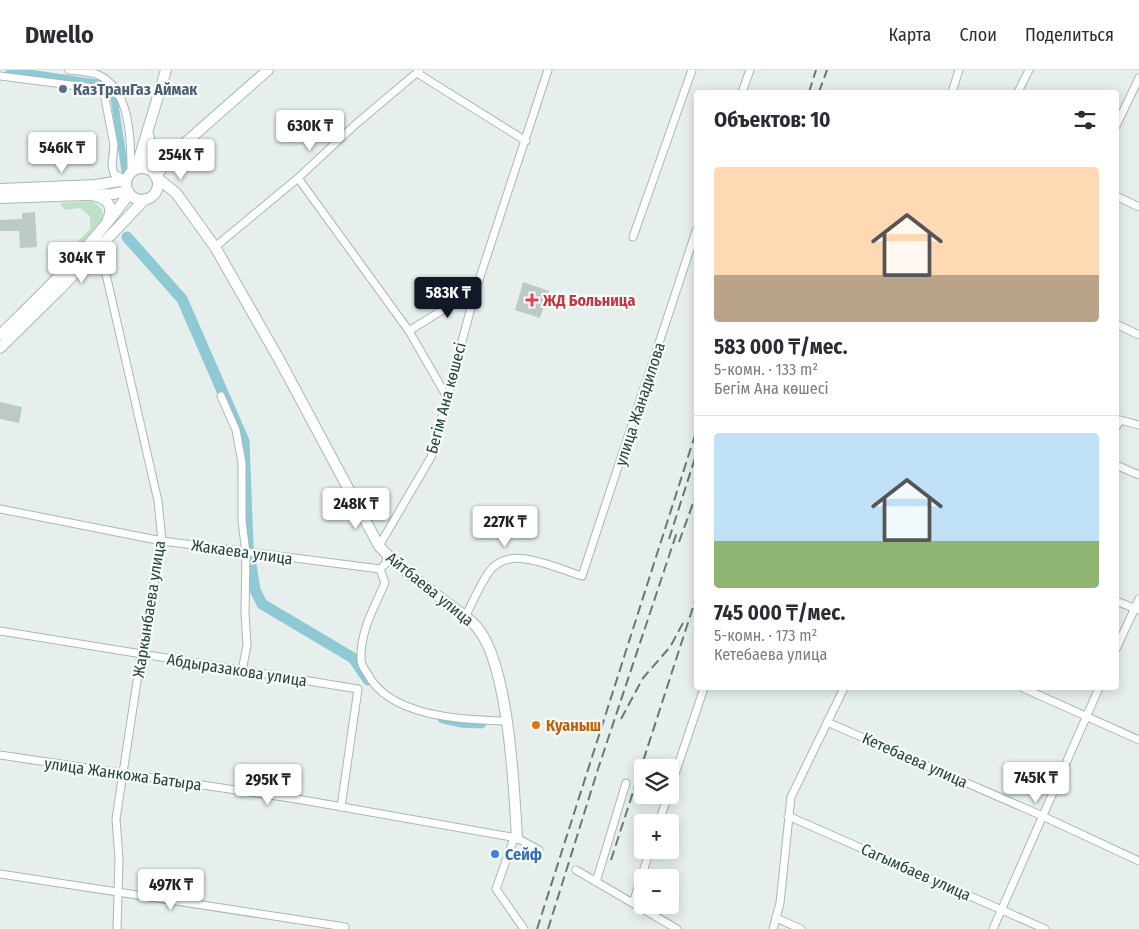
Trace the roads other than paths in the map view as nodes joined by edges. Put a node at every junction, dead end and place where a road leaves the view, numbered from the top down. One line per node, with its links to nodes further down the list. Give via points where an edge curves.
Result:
1 (69, 70): 19 (street, via 96,74 111,83 131,130)
2 (166, 70): 15 (street)
3 (268, 70): 20 (street, via 168,158)
4 (548, 70): 17 (street, Бегім Ана көшесі)
5 (692, 70): 31 (street)
6 (750, 70): 12 (street)
7 (959, 70): 13 (street)
8 (1029, 70): 14 (street)
9 (419, 71): 17 (street); 21 (street)
10 (0, 76): 19 (street, via 94,88 104,93 114,146 114,174)
11 (1139, 78): 16 (street)
12 (743, 90)
13 (953, 90)
14 (1019, 90)
15 (150, 118): 18 (street); 19 (street)
16 (1119, 120)
17 (526, 141): 35 (street, Бегім Ана көшесі)
18 (148, 169): 19 (street); 20 (street)
19 (131, 173): 22 (street, via 96,185); 23 (street)
20 (156, 177): 27 (street, via 157,186); 28 (street, Айтбаева улица, via 176,193)
21 (298, 178): 34 (street); 37 (street)
22 (0, 189)
23 (128, 192): 24 (street); 27 (street, via 136,199); 30 (street)
24 (89, 194): 26 (street); 30 (street, via 109,203 111,211)
25 (1119, 197): 29 (street)
26 (0, 198)
27 (147, 199): 28 (street, via 168,195 176,197); 33 (street)
28 (185, 206): 34 (street, Айтбаева улица)
29 (1139, 207)
30 (105, 227): 33 (street)
31 (632, 237)
32 (694, 237): 56 (street, улица Жанадилова, via 582,576 524,558 502,560 489,571)
33 (99, 240): 38 (street); 40 (street, via 60,289); 48 (street, Жаркынбаева улица, via 158,501)
34 (215, 247): 49 (street, Айтбаева улица)
35 (476, 289): 37 (street); 42 (street, Бегім Ана көшесі)
36 (1119, 325): 39 (street)
37 (409, 331): 42 (street)
38 (0, 335)
39 (1139, 335)
40 (0, 348)
41 (221, 396): 50 (street, via 236,430 242,463 242,522)
42 (446, 397): 49 (street, Бегім Ана көшесі, via 430,457)
43 (1119, 422): 44 (street)
44 (1139, 425)
45 (1119, 466): 46 (street)
46 (1139, 475)
47 (0, 508): 48 (street, Жакаева улица)
48 (162, 541): 50 (street, Жакаева улица); 59 (street, Жаркынбаева улица)
49 (380, 546): 51 (street, Айтбаева улица)
50 (246, 553): 52 (street, Жакаева улица); 60 (street, via 247,645)
51 (388, 555): 52 (street); 56 (street, Айтбаева улица)
52 (380, 570): 66 (street, via 385,583 362,641 361,662 370,680 386,696 422,712 461,720)
53 (1139, 599): 55 (street)
54 (1119, 602): 55 (street)
55 (1137, 609): 58 (street)
56 (465, 617): 66 (street, Айтбаева улица, via 478,629 493,655)
57 (0, 632): 59 (street, Абдыразакова улица)
58 (1119, 643)
59 (141, 655): 60 (street, Абдыразакова улица); 71 (street, Жаркынбаева улица)
60 (242, 671): 73 (street, Абдыразакова улица, via 358,689)
61 (703, 690): 70 (street)
62 (843, 690): 67 (street)
63 (1027, 690): 65 (street)
64 (1098, 690): 65 (street)
65 (1086, 716): 68 (street); 75 (street)
66 (506, 721): 76 (street, Айтбаева улица)
67 (827, 722): 74 (street, via 791,797); 75 (street, Кетебаева улица)
68 (1139, 740)
69 (0, 755): 71 (street, улица Жанкожа Батыра)
70 (679, 762)
71 (122, 774): 73 (street, улица Жанкожа Батыра); 83 (street, Жаркынбаева улица, via 116,819)
72 (626, 783): 82 (street)
73 (342, 807): 76 (street, улица Жанкожа Батыра)
74 (788, 816): 85 (street, Сагымбаев улица); 86 (street)
75 (1042, 816): 79 (street, Кетебаева улица); 85 (street)
76 (516, 838): 77 (street, улица Жанкожа Батыра); 89 (street, via 496,889)
77 (539, 850)
78 (647, 859): 84 (street)
79 (1139, 861)
80 (576, 870): 82 (street)
81 (0, 874): 83 (street)
82 (596, 882): 84 (street)
83 (118, 892): 87 (street); 88 (street, Жаркынбаева улица)
84 (633, 904): 90 (street)
85 (1001, 909): 93 (street); 94 (street, Сагымбаев улица)
86 (776, 918): 91 (street); 92 (street)
87 (345, 927)
88 (117, 929)
89 (524, 929)
90 (677, 929)
91 (773, 929)
92 (801, 929)
93 (992, 929)
94 (1045, 929)

